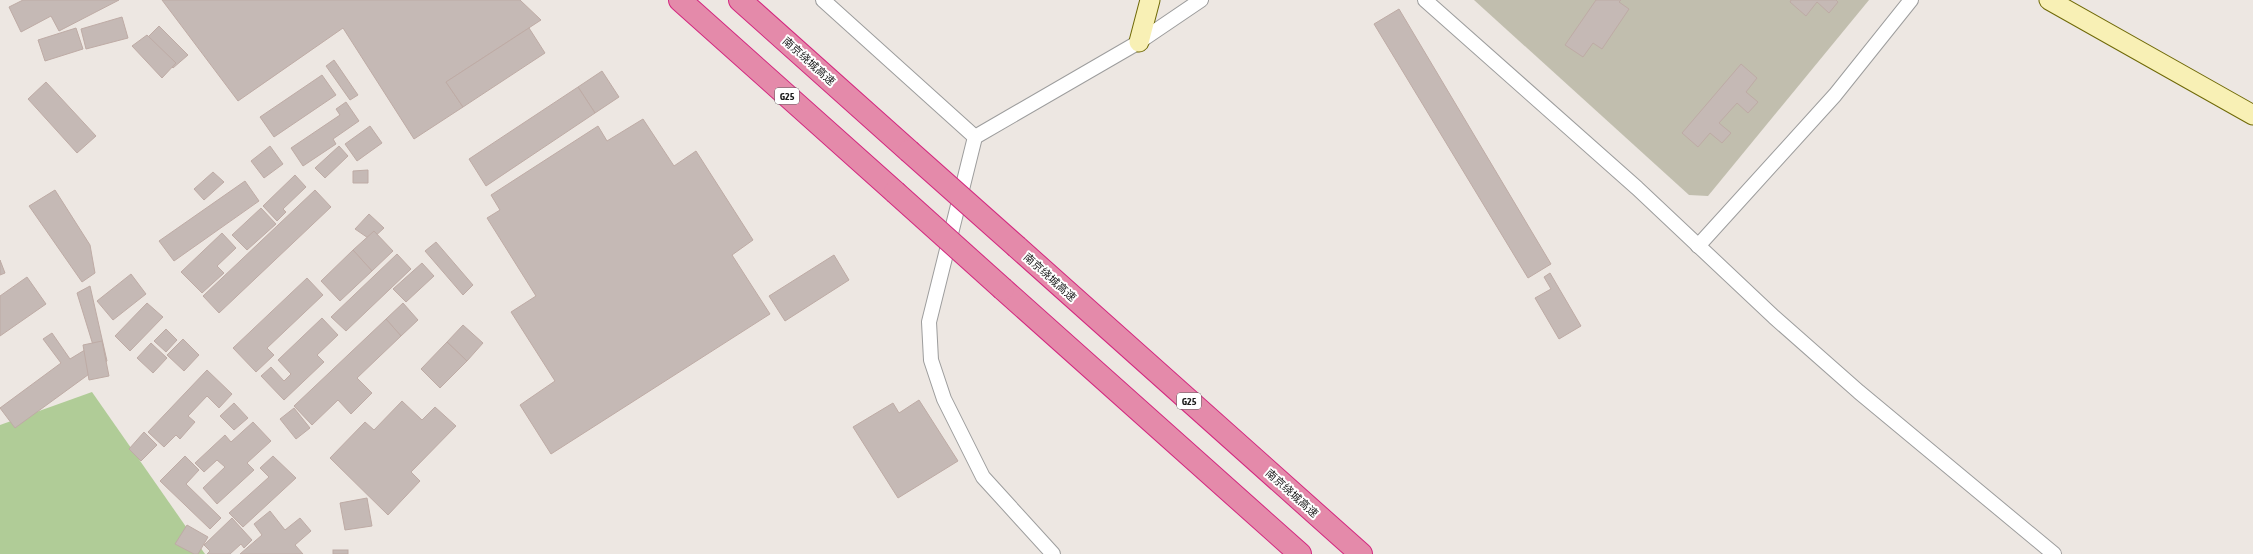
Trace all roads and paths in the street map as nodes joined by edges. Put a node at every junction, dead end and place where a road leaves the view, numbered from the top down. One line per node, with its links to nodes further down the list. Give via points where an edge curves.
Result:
1 (680, 0): 14 (highway, G25, bridge)
2 (740, 0): 15 (highway, 南京绕城高速 / G25, bridge)
3 (823, 0): 11 (street)
4 (1150, 0): 9 (street)
5 (1201, 0): 9 (street)
6 (1425, 0): 12 (street, via 1637,188)
7 (1911, 0): 12 (street, via 1835,95)
8 (2049, 0): 10 (street)
9 (1139, 42): 11 (street)
10 (2253, 115)
11 (975, 137): 13 (street, via 929,322 931,360 944,399 983,477)
12 (1698, 246): 16 (street, via 1853,387)
13 (1053, 554)
14 (1300, 554)
15 (1360, 554)
16 (2054, 554)

